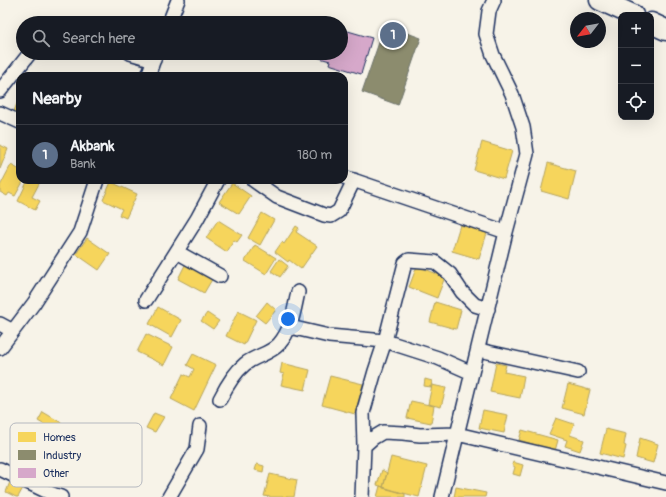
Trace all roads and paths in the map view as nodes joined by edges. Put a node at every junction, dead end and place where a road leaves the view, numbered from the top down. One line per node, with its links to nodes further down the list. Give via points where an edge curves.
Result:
1 (178, 0): 5 (street)
2 (494, 0): 19 (street, via 489,11 486,34 512,94 523,127 527,154)
3 (600, 0): 4 (main road)
4 (626, 12)
5 (172, 16)
6 (654, 24): 7 (main road)
7 (666, 30)
8 (24, 60): 11 (street)
9 (154, 60): 10 (street)
10 (149, 72)
11 (0, 91)
12 (0, 113): 13 (street)
13 (16, 120)
14 (349, 179): 19 (street)
15 (96, 184): 27 (street, via 80,232)
16 (216, 184): 20 (street)
17 (259, 184): 18 (street, via 277,197 324,216 331,216 339,211)
18 (347, 184)
19 (506, 232): 24 (street)
20 (176, 252): 21 (street); 23 (street)
21 (220, 276)
22 (298, 292): 26 (street)
23 (146, 300)
24 (488, 309): 28 (street, via 475,305 450,274 435,262 409,260 405,263 401,276); 30 (street)
25 (0, 324): 27 (street)
26 (290, 327): 28 (street, via 329,336); 33 (street, via 279,344 245,364 227,385)
27 (13, 331): 29 (street)
28 (385, 341): 32 (street, via 438,358); 36 (street, via 363,413)
29 (0, 348)
30 (478, 350): 31 (street); 32 (street)
31 (578, 372)
32 (472, 373): 35 (street)
33 (220, 399)
34 (200, 426): 42 (street, via 197,449)
35 (457, 434): 36 (street, via 420,436 383,432); 39 (street); 44 (street)
36 (364, 446): 43 (street)
37 (0, 469): 38 (street)
38 (10, 474)
39 (666, 483)
40 (38, 487): 41 (street)
41 (61, 497)
42 (169, 497)
43 (362, 497)
44 (442, 497)

